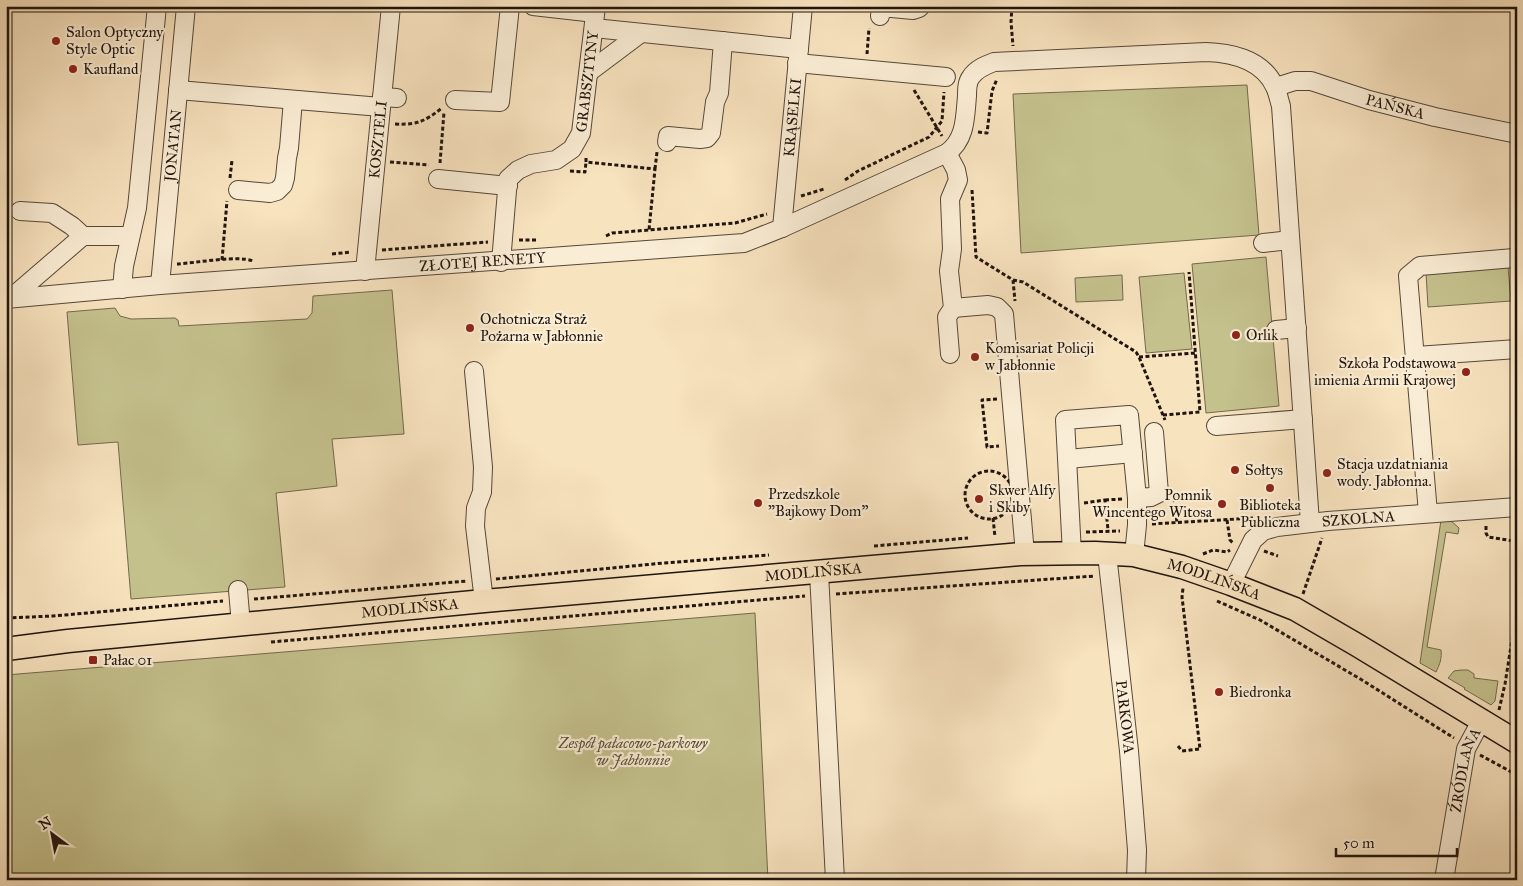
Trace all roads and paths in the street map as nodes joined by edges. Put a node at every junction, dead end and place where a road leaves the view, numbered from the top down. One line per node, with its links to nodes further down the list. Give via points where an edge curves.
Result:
1 (157, 6): 45 (street, via 137,208)
2 (186, 6): 20 (street, JONATAN)
3 (391, 6): 24 (street, KOSZTELI)
4 (510, 6): 23 (street, via 500,102)
5 (533, 6): 9 (street)
6 (803, 6): 13 (street, KRĄSELKI)
7 (921, 6): 10 (street, via 913,10 881,7)
8 (1012, 6): 14 (path)
9 (595, 16): 11 (street); 16 (street, GRABSZTYNY)
10 (880, 16): 15 (path, via 870,19)
11 (641, 32): 12 (street); 16 (street)
12 (723, 41): 13 (street); 28 (street, via 719,93 711,133 700,139 668,136)
13 (798, 56): 15 (street); 40 (street, KRĄSELKI)
14 (1014, 60): 19 (street, via 1222,53 1251,62 1268,75); 21 (path, via 1015,72 998,78); 29 (street, via 994,62 972,75 968,83 963,132 955,146)
15 (866, 70): 17 (street)
16 (589, 72): 37 (street, GRABSZTYNY, via 581,133 572,149 556,160 518,170 508,179)
17 (903, 73): 18 (street); 25 (path)
18 (946, 77): 25 (path, via 942,121)
19 (1276, 88): 26 (street, PAŃSKA, via 1295,81 1311,81 1407,110); 48 (street, via 1281,106)
20 (178, 90): 22 (street); 57 (street, JONATAN)
21 (992, 91)
22 (293, 100): 24 (street); 39 (street, via 282,185 270,193)
23 (455, 100)
24 (387, 106): 35 (path, via 407,124 423,121 445,107); 54 (street, KOSZTELI)
25 (937, 128): 27 (path); 36 (path, via 929,138 858,171)
26 (1517, 134)
27 (942, 136)
28 (667, 142)
29 (944, 154): 42 (street, ZŁOTEJ RENETY); 60 (street, via 956,170 958,180 950,199 952,249 949,271)
30 (587, 155): 33 (path)
31 (232, 160): 39 (path)
32 (384, 161): 35 (path)
33 (586, 162): 34 (path, via 585,172); 43 (path, via 655,169)
34 (568, 171)
35 (439, 173): 37 (street)
36 (844, 181)
37 (508, 186): 49 (street)
38 (830, 188): 40 (path, via 805,194)
39 (232, 189): 51 (path)
40 (784, 205): 42 (street, KRĄSELKI); 43 (path, via 735,223)
41 (20, 210): 44 (street, via 52,213)
42 (782, 228): 53 (street, ZŁOTEJ RENETY, via 744,243)
43 (649, 230): 46 (path, via 612,233)
44 (83, 236): 45 (street); 59 (street)
45 (130, 236): 58 (street)
46 (601, 238)
47 (539, 240): 49 (path)
48 (1290, 240): 50 (street); 61 (street)
49 (503, 241): 53 (street)
50 (1263, 243)
51 (222, 260)
52 (1517, 261): 67 (street, via 1514,258 1420,266 1408,276)
53 (501, 262): 54 (street, ZŁOTEJ RENETY)
54 (365, 271): 57 (street, ZŁOTEJ RENETY)
55 (1189, 272): 64 (path)
56 (1013, 280): 66 (path, via 1023,282)
57 (160, 285): 58 (street, ZŁOTEJ RENETY)
58 (122, 289): 59 (street, ZŁOTEJ RENETY)
59 (9, 299)
60 (953, 308): 65 (street, via 947,317); 92 (street, via 988,305 997,307 1004,314)
61 (1297, 328): 62 (street); 70 (street)
62 (1276, 330)
63 (1517, 349): 67 (street)
64 (1195, 352): 66 (path); 69 (path, via 1200,412)
65 (950, 354)
66 (1139, 356): 69 (path)
67 (1416, 356): 80 (street)
68 (474, 371): 104 (street, via 483,467 475,526)
69 (1163, 415): 72 (path)
70 (1303, 419): 71 (street); 84 (street)
71 (1216, 426)
72 (1160, 428): 76 (street, via 1159,493)
73 (1133, 453): 74 (street); 74 (street, via 1129,415 1065,420); 76 (street)
74 (1068, 459): 77 (street)
75 (1174, 496): 85 (path)
76 (1137, 498): 86 (street)
77 (1070, 504): 86 (path, via 1105,500 1108,530 1126,532); 96 (street)
78 (1517, 507): 79 (street, SZKOLNA)
79 (1485, 510): 80 (street, SZKOLNA); 91 (path, via 1488,537)
80 (1428, 513): 84 (street, SZKOLNA)
81 (993, 518): 81 (path, via 978,516 967,504 969,482 982,472 998,473 1012,490 1010,505 1000,516); 89 (path)
82 (1254, 518): 83 (path)
83 (1227, 520): 85 (path); 94 (path, via 1230,540)
84 (1319, 522): 102 (street, SZKOLNA, via 1263,531 1253,540); 107 (path)
85 (1177, 523): 86 (path)
86 (1137, 525): 99 (street)
87 (1517, 526): 91 (path)
88 (987, 537): 89 (path)
89 (994, 537): 92 (path)
90 (973, 538): 93 (path)
91 (1514, 541): 95 (path, via 1513,549)
92 (1024, 545): 96 (main road, MODLIŃSKA); 100 (main road, MODLIŃSKA)
93 (873, 546)
94 (1236, 546)
95 (1517, 553)
96 (1072, 554): 97 (main road, MODLIŃSKA)
97 (1108, 554): 99 (main road, MODLIŃSKA); 122 (street, PARKOWA, via 1129,751 1137,850)
98 (770, 555): 104 (path, via 664,563)
99 (1134, 555): 102 (main road, MODLIŃSKA)
100 (819, 573): 104 (main road, MODLIŃSKA); 106 (street)
101 (1100, 576): 106 (path)
102 (1231, 584): 116 (main road, MODLIŃSKA, via 1295,609)
103 (1177, 586): 118 (path, via 1185,588 1182,597 1200,749 1182,751)
104 (483, 591): 105 (path, via 411,585); 111 (main road, MODLIŃSKA)
105 (238, 595): 110 (path, via 53,616); 111 (street)
106 (820, 595): 114 (path); 121 (street)
107 (1302, 597)
108 (1212, 599): 119 (path, via 1260,620)
109 (1517, 608): 116 (path, via 1505,684)
110 (6, 618)
111 (241, 625): 113 (main road, MODLIŃSKA)
112 (6, 638): 113 (main road, MODLIŃSKA)
113 (68, 641): 115 (main road, MODLIŃSKA)
114 (266, 643)
115 (6, 649)
116 (1490, 716): 117 (main road, MODLIŃSKA); 119 (street, ŹRÓDLANA)
117 (1517, 742)
118 (1178, 746)
119 (1467, 747): 120 (path); 123 (street, ŹRÓDLANA)
120 (1517, 775)
121 (835, 880)
122 (1136, 880)
123 (1444, 880)

